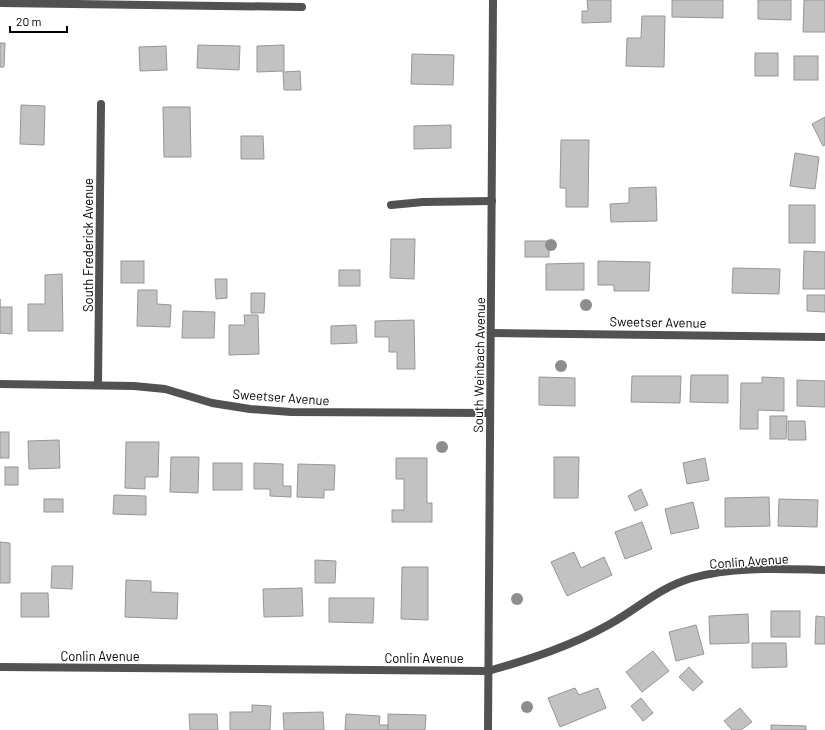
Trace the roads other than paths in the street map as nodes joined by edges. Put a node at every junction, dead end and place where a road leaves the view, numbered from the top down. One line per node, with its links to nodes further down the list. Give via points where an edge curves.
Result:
1 (493, 0): 5 (street, South Weinbach Avenue)
2 (0, 3): 3 (street)
3 (302, 7)
4 (101, 104): 10 (street, South Frederick Avenue)
5 (492, 201): 6 (street); 7 (street, South Weinbach Avenue)
6 (391, 204)
7 (491, 333): 8 (street, Sweetser Avenue); 11 (street, South Weinbach Avenue)
8 (825, 337)
9 (0, 384): 10 (street, Sweetser Avenue)
10 (98, 385): 11 (street, Sweetser Avenue, via 165,390 212,403 291,412)
11 (490, 413): 14 (street, South Weinbach Avenue)
12 (825, 570): 14 (street, Conlin Avenue, via 748,570 691,578 657,592 612,623 560,649)
13 (0, 668): 14 (street, Conlin Avenue)
14 (488, 670): 15 (street, South Weinbach Avenue)
15 (488, 730)

